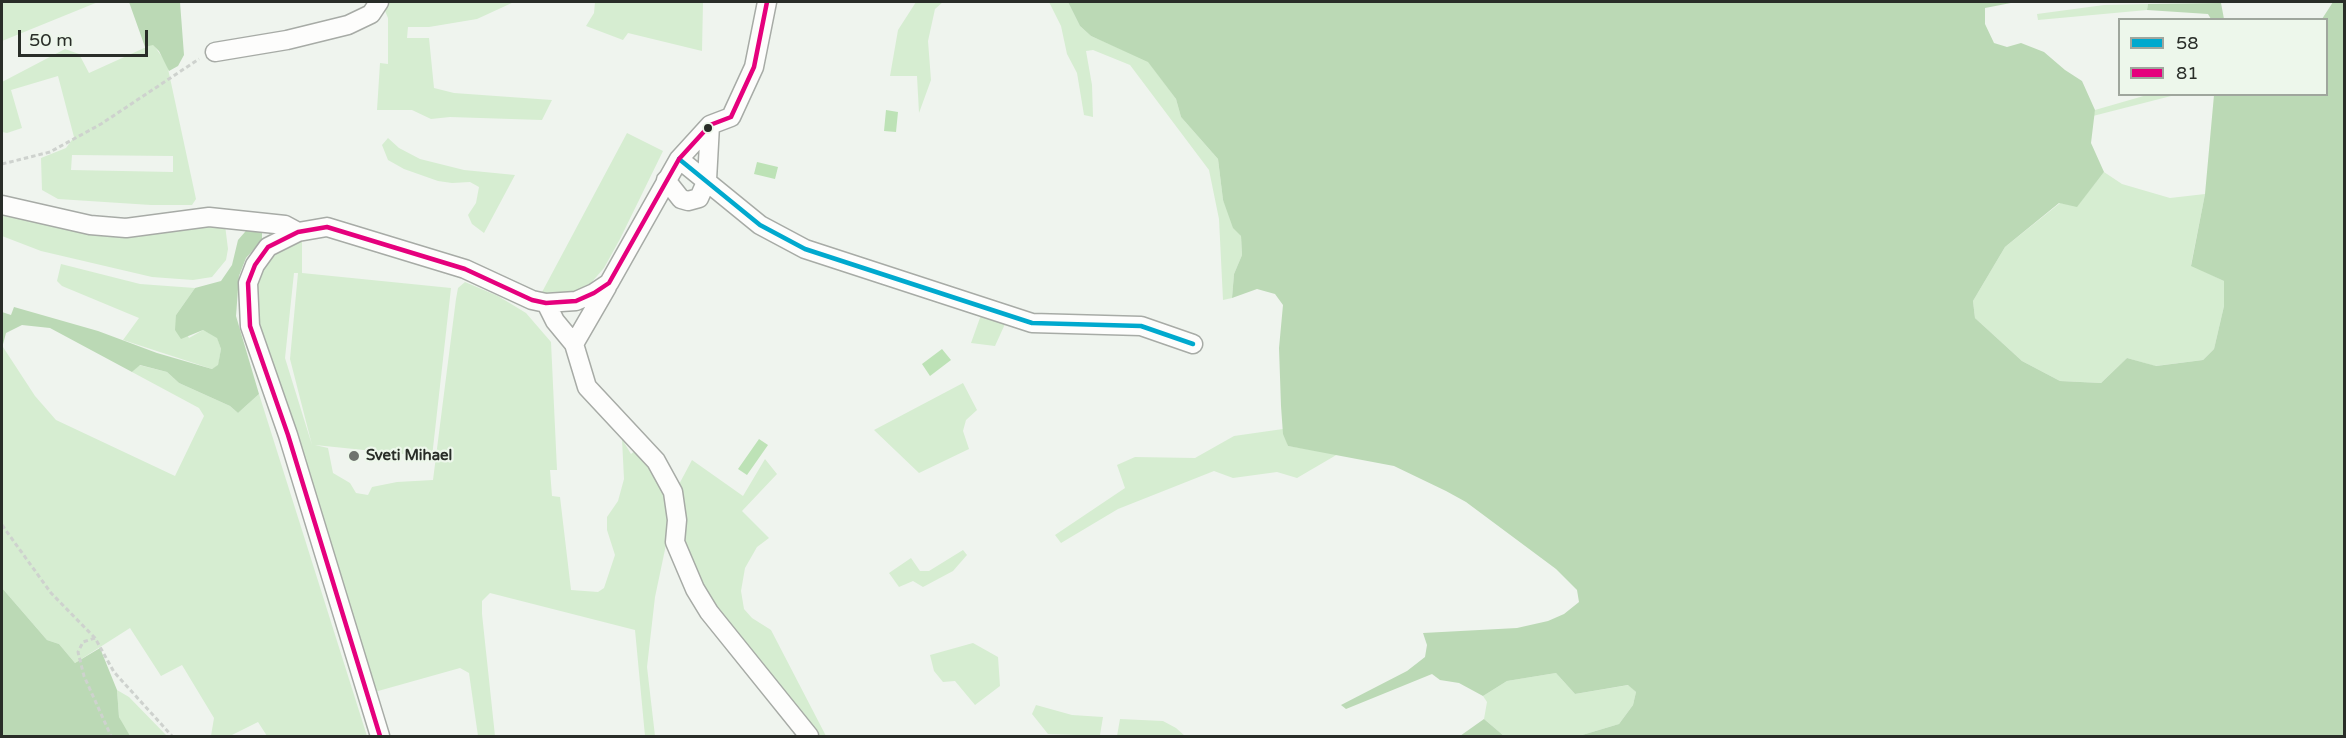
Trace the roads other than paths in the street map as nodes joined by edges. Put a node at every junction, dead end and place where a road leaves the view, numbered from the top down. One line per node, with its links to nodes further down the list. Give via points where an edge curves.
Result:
1 (380, 2): 3 (street, via 371,14 348,25)
2 (767, 2): 4 (street, via 754,67 730,117)
3 (215, 52)
4 (710, 125): 5 (street); 7 (street)
5 (679, 159): 6 (street); 7 (street)
6 (666, 180): 7 (street, via 681,199 688,201 699,198); 10 (street)
7 (707, 180): 13 (street, via 760,225 805,249 1032,323 1141,326)
8 (2, 205): 9 (street, via 90,225 126,228 209,217 285,225)
9 (297, 232): 11 (street, via 327,227 367,237 465,268); 14 (street, via 268,247 255,265 248,283 250,326 288,435)
10 (609, 283): 11 (street, via 576,301); 12 (street)
11 (546, 303): 12 (street)
12 (574, 344): 15 (street, via 587,387 656,461 673,492 675,542 695,589 709,612)
13 (1193, 344)
14 (380, 736)
15 (809, 736)

